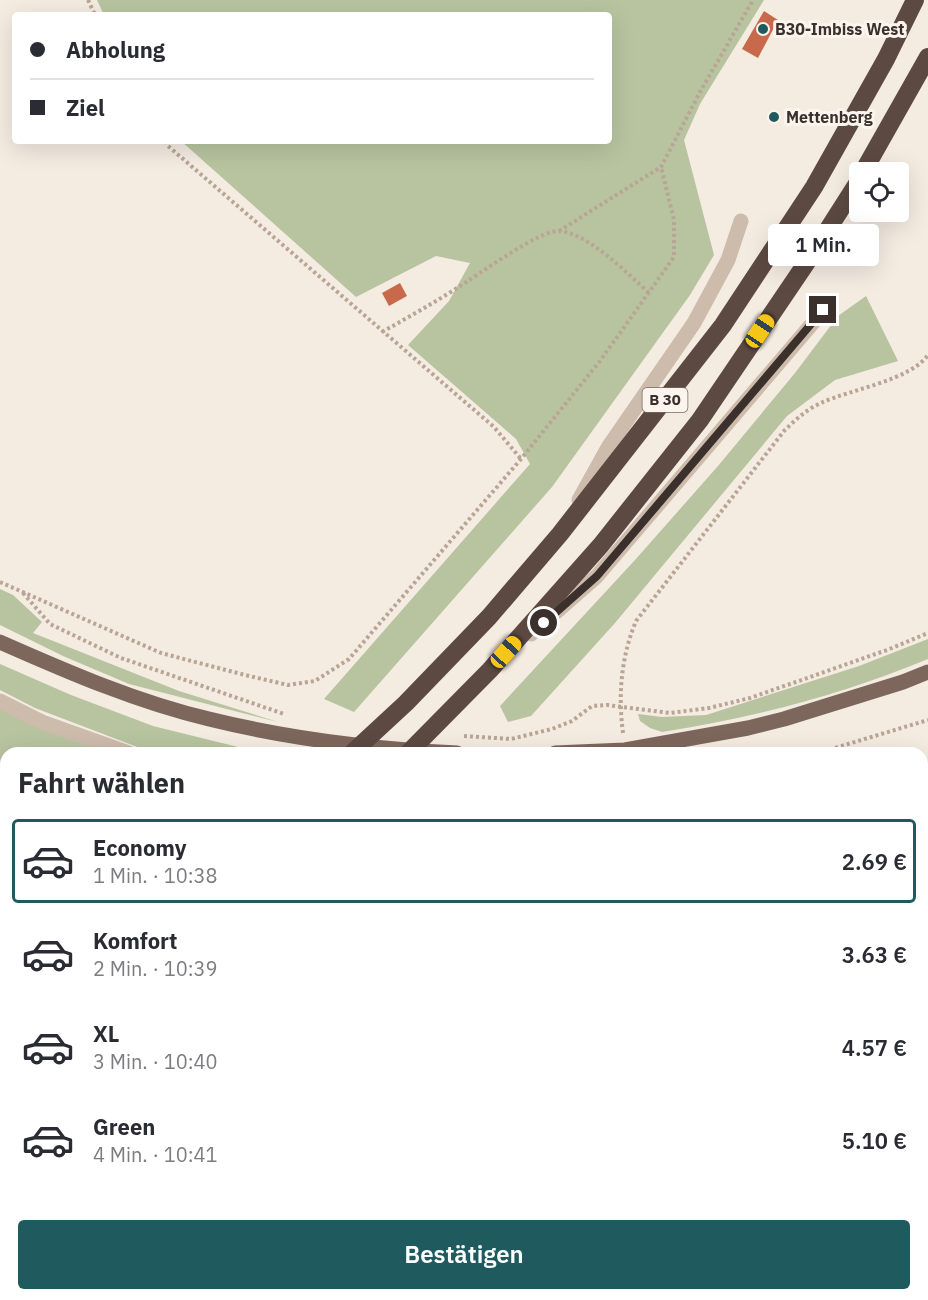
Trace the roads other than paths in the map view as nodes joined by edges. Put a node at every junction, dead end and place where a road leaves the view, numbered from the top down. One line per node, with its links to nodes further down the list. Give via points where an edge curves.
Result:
1 (915, 0): 7 (highway, B 30, via 814,187 729,315)
2 (928, 57): 3 (highway)
3 (869, 162)
4 (849, 195): 9 (highway, B 30, via 699,420 602,545)
5 (741, 221): 7 (street, via 728,260 694,323 609,446)
6 (823, 310): 9 (street, via 597,576)
7 (560, 534): 13 (highway, B 30, via 489,617)
8 (0, 642): 14 (main road, via 72,674 209,719)
9 (490, 670): 15 (highway, B 30)
10 (928, 672): 16 (main road, via 784,719)
11 (0, 701): 12 (street, via 42,722)
12 (112, 747)
13 (358, 747)
14 (370, 747)
15 (414, 747)
16 (647, 747)

